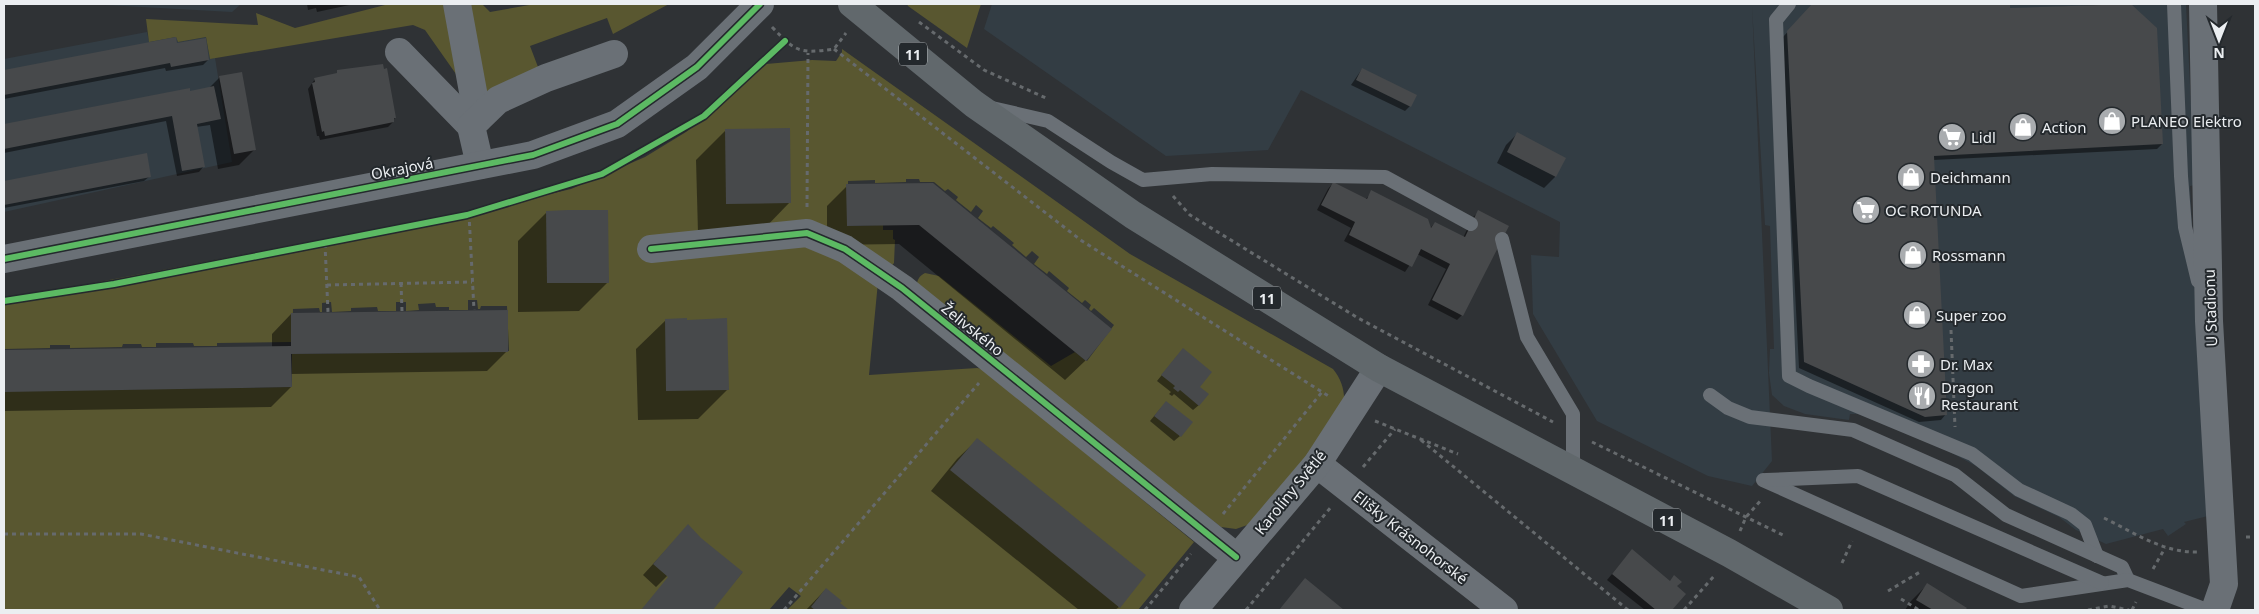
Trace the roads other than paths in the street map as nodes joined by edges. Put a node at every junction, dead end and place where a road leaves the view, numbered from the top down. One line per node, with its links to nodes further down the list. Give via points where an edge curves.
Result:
1 (457, 4): 10 (street)
2 (852, 4): 9 (main road, 11)
3 (1789, 4): 21 (lane, via 1776,20 1789,376 1972,454 2019,490 2071,514 2085,525)
4 (2174, 4): 16 (lane, via 2185,227)
5 (2203, 4): 16 (street, U Stadionu)
6 (758, 6): 11 (street, Okrajová, via 696,67 617,124 533,155)
7 (400, 52): 10 (street)
8 (614, 54): 10 (street, via 546,78 498,100)
9 (974, 104): 12 (lane, via 1048,121 1143,180 1212,174 1385,177); 17 (main road, 11, via 1134,215)
10 (474, 122): 11 (street)
11 (480, 165): 15 (street, Okrajová)
12 (1471, 224)
13 (1502, 239): 20 (lane, via 1527,337 1573,414)
14 (651, 249): 22 (street, Želivského, via 807,233 846,249 902,288)
15 (4, 259)
16 (2209, 322): 29 (street, U Stadionu, via 2224,584)
17 (1379, 368): 19 (street, Karolíny Světlé); 20 (main road, 11)
18 (1710, 395): 21 (lane, via 1728,408 1750,417 1853,430 1955,475 2006,515)
19 (1317, 464): 22 (street, Karolíny Světlé); 26 (street, Elišky Krásnohorské)
20 (1573, 470): 27 (main road, 11, via 1730,553)
21 (2097, 556): 23 (lane, via 2122,567)
22 (1236, 557): 25 (street, Karolíny Světlé)
23 (2128, 580): 24 (lane); 28 (lane)
24 (2103, 584): 24 (lane, via 1858,476 1763,480 2021,596)
25 (1193, 610)
26 (1504, 610)
27 (1829, 610)
28 (2207, 610)
29 (2215, 610)

